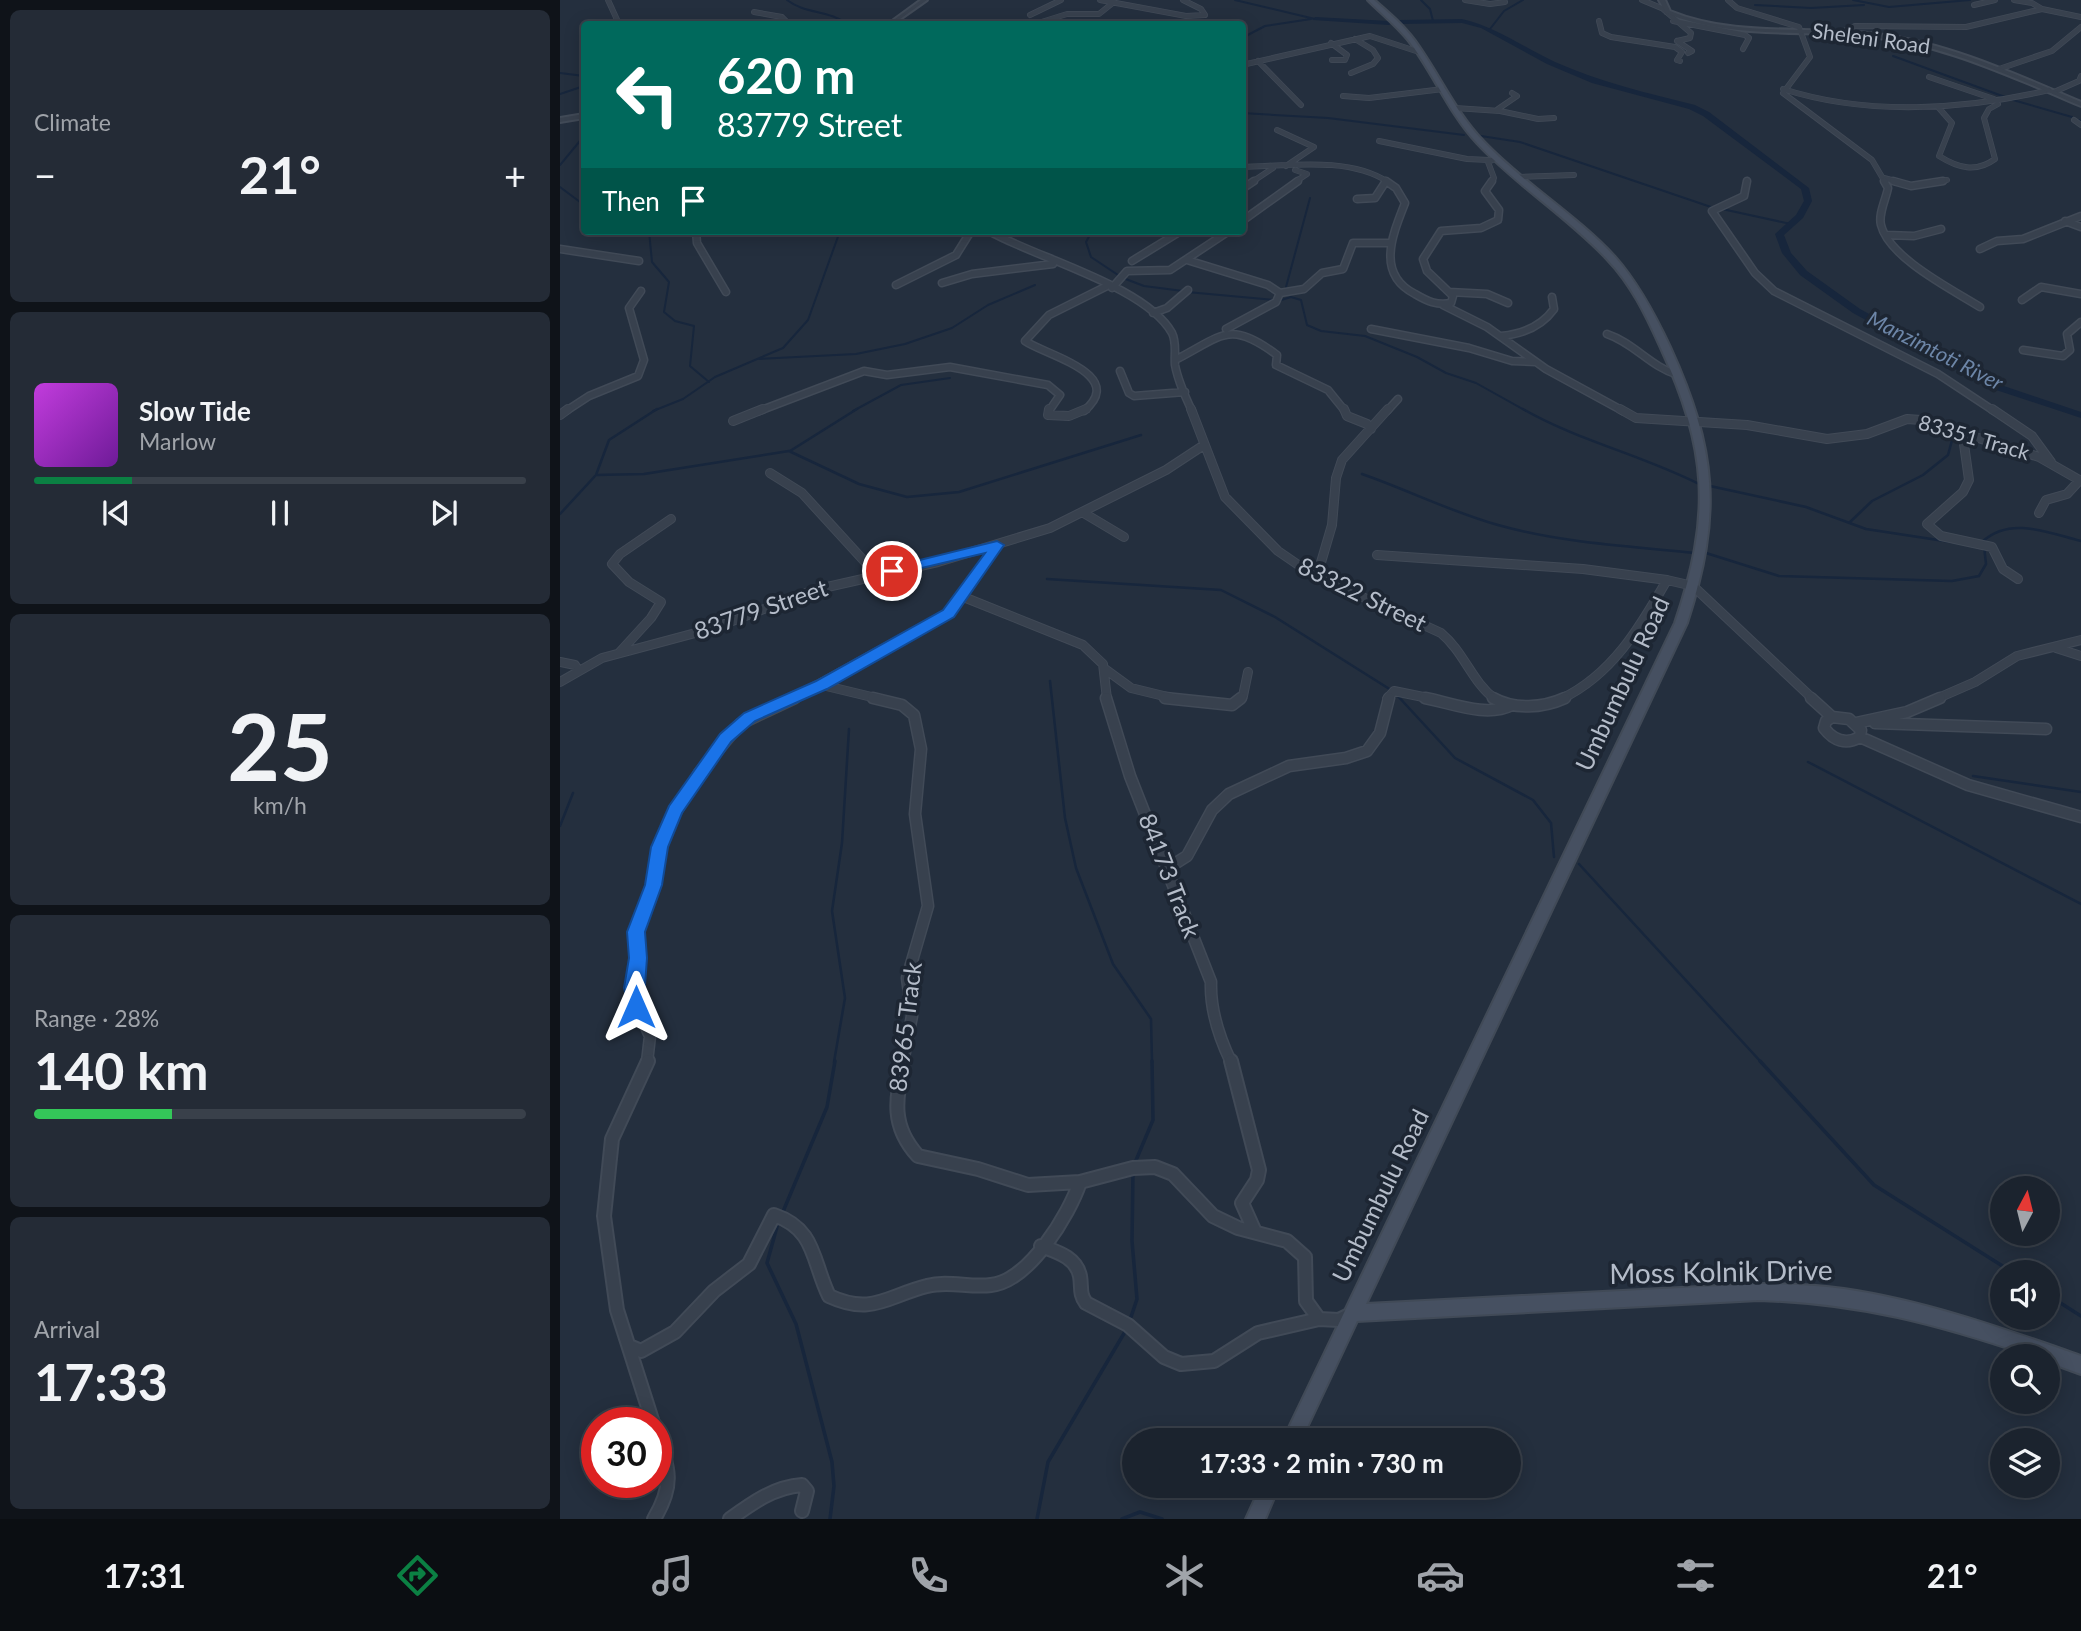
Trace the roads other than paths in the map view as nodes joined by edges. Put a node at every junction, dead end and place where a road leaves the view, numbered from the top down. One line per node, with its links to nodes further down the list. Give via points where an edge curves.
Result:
1 (608, 0): 24 (street)
2 (925, 0): 26 (street)
3 (1061, 0): 20 (street)
4 (1100, 0): 14 (street)
5 (1184, 0): 14 (street, via 1205,12 1202,17)
6 (1371, 0): 37 (main road, Umbumbulu Road)
7 (1465, 0): 15 (street)
8 (1642, 0): 18 (street)
9 (1662, 0): 18 (street)
10 (1728, 0): 31 (street, via 1737,8)
11 (1995, 0): 13 (street)
12 (2014, 0): 17 (street)
13 (1983, 1): 16 (street)
14 (1114, 2): 27 (street, via 1099,14 1067,14)
15 (1505, 2)
16 (1975, 2)
17 (2042, 9): 21 (street); 29 (street)
18 (1664, 10): 22 (street); 31 (street, Sheleni Road, via 1712,26)
19 (754, 12): 25 (street)
20 (1030, 15)
21 (2081, 17)
22 (1673, 20): 35 (street, via 1691,33); 36 (street, via 1744,33 1749,38)
23 (1962, 20): 29 (street)
24 (618, 21)
25 (786, 21)
26 (894, 21)
27 (1045, 21)
28 (1599, 21): 35 (street, via 1605,35)
29 (1966, 27): 32 (street, via 1855,26)
30 (2081, 27): 43 (street, via 2052,51)
31 (1800, 29): 32 (street, Sheleni Road); 48 (street, via 1810,57)
32 (1844, 32): 43 (street, Sheleni Road, via 1934,46)
33 (1355, 38): 34 (street); 37 (street, via 1378,37 1402,50); 44 (street, via 1378,58)
34 (1331, 43): 39 (street, via 1348,55 1345,60); 40 (street)
35 (1676, 44): 38 (street); 41 (street, via 1682,52)
36 (1743, 49)
37 (1419, 51): 47 (main road, Umbumbulu Road)
38 (1689, 51)
39 (1332, 60)
40 (1258, 61): 42 (street); 54 (street)
41 (1680, 61)
42 (1246, 64)
43 (1999, 69): 49 (street, Sheleni Road)
44 (1351, 73)
45 (2081, 76): 49 (street)
46 (1928, 77): 52 (street)
47 (1443, 89): 51 (street, via 1363,100); 56 (main road, Umbumbulu Road)
48 (1783, 89): 55 (street, via 1806,99); 71 (street, via 1787,97 1872,160)
49 (2052, 91): 52 (street); 53 (street, Sheleni Road)
50 (1512, 93): 57 (street, via 1517,96 1505,107)
51 (1343, 96)
52 (2001, 102): 55 (street); 55 (street, via 1984,118 1993,162 1973,168 1955,167 1939,156 1952,123)
53 (2081, 104)
54 (1301, 105)
55 (1938, 107)
56 (1455, 108): 57 (street); 65 (main road, Umbumbulu Road)
57 (1489, 110): 59 (street)
58 (581, 116): 61 (street)
59 (1554, 118)
60 (2078, 119): 62 (street)
61 (560, 120)
62 (2081, 125)
63 (1278, 130): 66 (street, via 1314,147)
64 (1379, 141): 65 (street, via 1467,159)
65 (1493, 159): 70 (main road, Umbumbulu Road); 101 (street, via 1494,178 1485,191 1499,210 1498,220 1481,228 1441,231 1423,258 1427,271)
66 (1286, 166): 68 (street); 72 (street, via 1345,168)
67 (1246, 167): 68 (street)
68 (1273, 167): 75 (street); 78 (street, via 1307,174)
69 (1574, 175): 70 (street)
70 (1519, 177): 118 (main road, Umbumbulu Road, via 1625,274)
71 (1884, 178): 74 (street, via 1915,186); 87 (street, via 1888,195 1881,222)
72 (1386, 180): 76 (street, via 1375,198); 88 (street, via 1400,190 1405,203)
73 (1747, 180): 127 (street, via 1744,196 1712,211 1765,284 1938,374 2032,436)
74 (1947, 180)
75 (1246, 185)
76 (1357, 199)
77 (2081, 216): 79 (street)
78 (1246, 218)
79 (2065, 221): 80 (street); 90 (street, via 2022,239 2001,240)
80 (2081, 227)
81 (1941, 229): 87 (street, via 1914,236)
82 (696, 235): 100 (street)
83 (968, 235): 96 (street, via 956,255)
84 (997, 235): 94 (street, 83322 Street)
85 (1174, 235): 93 (street)
86 (1223, 235): 91 (street)
87 (1887, 235): 108 (street, via 1921,269)
88 (1389, 243): 102 (street, via 1353,243 1343,270 1322,273 1305,290); 107 (street, 83351 Track, via 1390,265 1399,286)
89 (560, 249): 92 (street)
90 (1980, 249)
91 (1187, 260): 97 (street, via 1166,271 1126,271); 102 (street, via 1268,285)
92 (639, 261)
93 (1132, 261)
94 (1054, 264): 95 (street, via 972,274); 97 (street, 83322 Street)
95 (942, 283)
96 (895, 285)
97 (1110, 287): 109 (street, 83322 Street); 122 (street, via 1059,309 1026,337 1030,345 1073,362 1095,381 1090,405 1080,413 1048,415 1048,408 1060,395 1048,385 939,367 887,375 860,372)
98 (1188, 290): 109 (street, via 1167,308)
99 (641, 291): 121 (street, via 629,308 644,360 638,376)
100 (726, 292)
101 (1449, 292): 106 (street, via 1487,294); 107 (street, via 1454,299)
102 (1280, 293): 115 (street, via 1276,302)
103 (2081, 294): 105 (street, via 2039,286)
104 (1552, 297): 113 (street, via 1554,309 1548,318 1524,333)
105 (2022, 300)
106 (1508, 303)
107 (1443, 305): 113 (street, 83351 Track)
108 (1980, 307)
109 (1153, 313): 115 (street, 83322 Street, via 1175,338)
110 (2081, 322): 114 (street, via 2067,334 2070,349 2063,356)
111 (1371, 329): 116 (street, via 1512,361)
112 (1607, 334): 118 (street, via 1638,350 1658,368)
113 (1501, 336): 116 (street, 83351 Track)
114 (2023, 350)
115 (1175, 358): 119 (street, 83322 Street); 124 (street, via 1228,332 1242,332 1277,355 1276,365 1321,387 1343,403 1347,416)
116 (1536, 362): 123 (street, 83351 Track, via 1630,416 1661,422)
117 (1120, 371): 119 (street, via 1133,396)
118 (1678, 375): 123 (main road, Umbumbulu Road)
119 (1185, 392): 126 (street, 83322 Street)
120 (1398, 399): 124 (street)
121 (560, 415)
122 (733, 421)
123 (1696, 421): 125 (street, 83351 Track, via 1827,439 1912,419); 140 (main road, Umbumbulu Road, via 1706,475 1706,515)
124 (1371, 429): 137 (street, via 1346,453 1339,468 1332,525)
125 (1962, 430): 127 (street, 83351 Track); 138 (street, via 1969,480 1946,510 1927,524 1941,536 1992,547 2003,569)
126 (1200, 447): 130 (street, 83779 Street, via 1166,470); 137 (street, 83322 Street, via 1230,503 1289,559)
127 (2051, 462): 129 (street, 83351 Track)
128 (770, 473): 136 (street, via 804,492 851,553)
129 (2080, 480): 131 (street, via 2067,494 2046,500)
130 (1082, 512): 133 (street); 134 (street, 83779 Street)
131 (2039, 513)
132 (671, 519): 144 (street, via 612,564 661,602)
133 (1124, 537)
134 (997, 545): 136 (street, 83779 Street); 141 (street)
135 (1377, 555): 139 (street, via 1583,569)
136 (876, 574): 144 (street, 83779 Street, via 814,590 714,628)
137 (1317, 576): 152 (street, 83322 Street, via 1443,635 1490,697)
138 (2018, 579)
139 (1667, 580): 140 (street); 152 (street, 83322 Street, via 1636,632 1583,687 1547,704)
140 (1693, 586): 153 (street); 163 (main road, Umbumbulu Road, via 1681,623)
141 (961, 596): 147 (street, via 1083,645 1096,654); 151 (street, via 935,622)
142 (2078, 641): 143 (street); 145 (street)
143 (2054, 647): 145 (street); 155 (street, via 2017,656 1949,694)
144 (619, 653): 148 (street, 83779 Street)
145 (2081, 656)
146 (560, 662): 148 (street)
147 (1105, 669): 149 (street, via 1137,691 1232,705 1243,696); 159 (street, 84173 Track, via 1104,690 1121,751)
148 (578, 670): 150 (street, 83779 Street)
149 (1248, 672)
150 (560, 682)
151 (822, 685): 160 (street, 83965 Track, via 902,705 914,715 918,728 915,814 928,906 907,978 912,1016 897,1112 902,1137 918,1156 943,1164 978,1169 1028,1185); 165 (street, via 749,717 733,730 675,810 659,847 654,885 635,941 636,1007 650,1036 649,1056 611,1139 604,1216 617,1310)
152 (1513, 705): 159 (street, via 1488,711 1394,691 1385,701 1380,733 1367,751 1289,766 1229,794 1212,810 1187,856)
153 (1832, 717): 154 (street); 157 (street, via 1824,728 1833,738 1848,741)
154 (1856, 723): 155 (street); 157 (street)
155 (1869, 723): 156 (street)
156 (2046, 729)
157 (1860, 737): 158 (street, via 2000,799)
158 (2081, 817)
159 (1168, 868): 161 (street, 84173 Track, via 1211,982 1214,1020 1231,1061 1255,1153 1259,1176 1242,1203)
160 (1080, 1182): 161 (street, 83965 Track, via 1155,1167 1173,1174 1213,1216); 162 (street, via 1073,1203)
161 (1255, 1232): 164 (street, 83965 Track, via 1286,1241 1305,1257 1306,1301)
162 (1041, 1246): 164 (street, via 1071,1260 1080,1274 1081,1297 1086,1303 1128,1325 1164,1357 1181,1364 1214,1361 1258,1333); 165 (street, via 1019,1273 999,1284 934,1284 885,1303 860,1306 829,1296 810,1239 798,1226 774,1215 750,1264 714,1291 675,1332 640,1351)
163 (1353, 1313): 164 (street, via 1339,1320); 166 (main road, Moss Kolnik Drive, via 1759,1292 1818,1293 1923,1311); 168 (main road, Umbumbulu Road)
164 (1319, 1319)
165 (629, 1346): 167 (street)
166 (2081, 1365)
167 (648, 1407)
168 (1298, 1428)
169 (668, 1498): 172 (street)
170 (1265, 1498): 174 (main road)
171 (802, 1511): 173 (street, via 807,1491 794,1484)
172 (654, 1519)
173 (730, 1519)
174 (1255, 1519)

